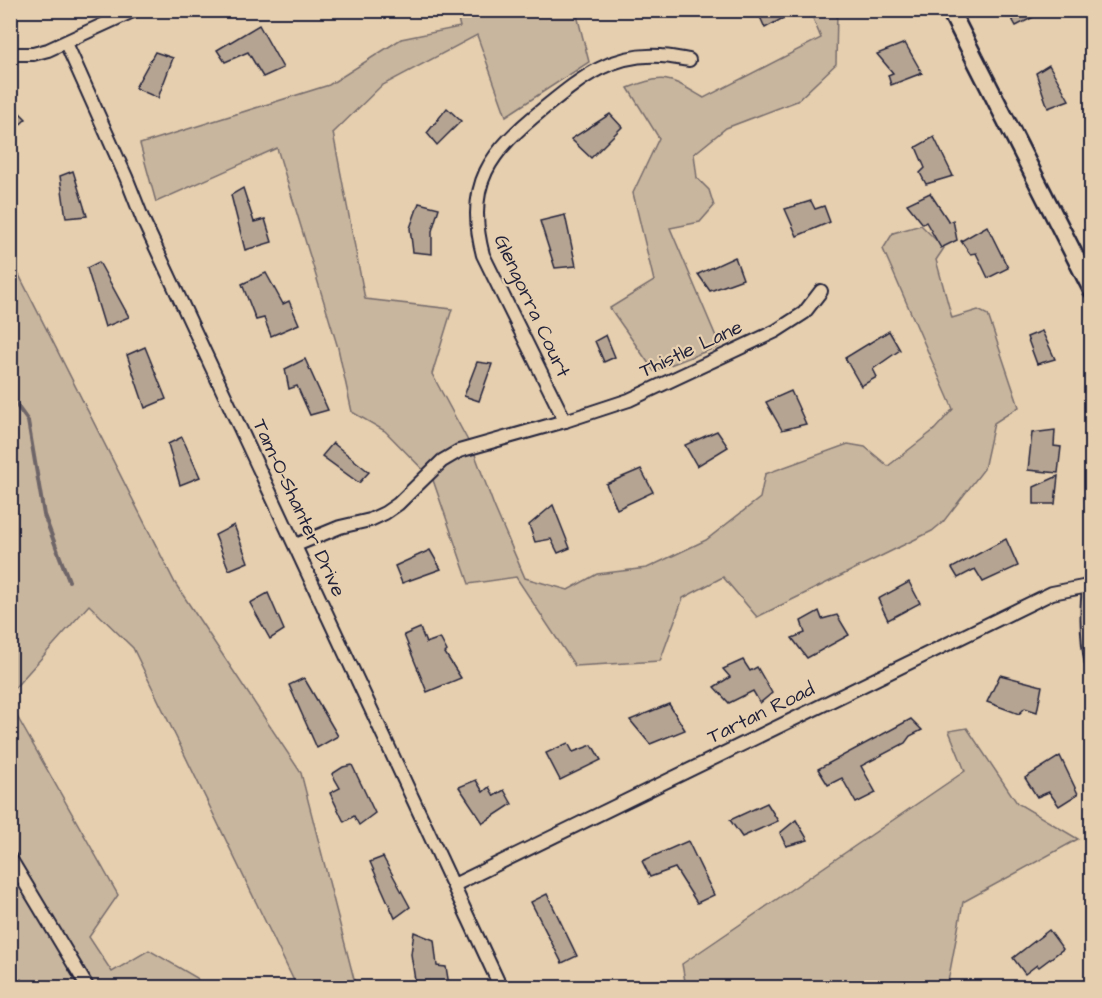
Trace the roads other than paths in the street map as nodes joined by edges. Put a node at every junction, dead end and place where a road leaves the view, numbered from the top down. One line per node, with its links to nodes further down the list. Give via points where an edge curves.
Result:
1 (135, 10): 3 (street)
2 (950, 10): 6 (street)
3 (66, 43): 4 (street, via 33,54); 9 (street, Tam-O-Shanter Drive, via 143,220)
4 (10, 54)
5 (689, 60): 8 (street, Glengorra Court, via 640,56 602,66 583,77 503,144 483,179 476,215 483,255)
6 (1092, 290)
7 (821, 291): 8 (street, Thistle Lane, via 804,313 776,331 629,400)
8 (565, 421): 9 (street, via 469,446 442,461 385,513)
9 (296, 545): 13 (street, Tam-O-Shanter Drive)
10 (1090, 580): 11 (street, via 1088,632); 13 (street, Tartan Road, via 1052,593)
11 (1092, 665)
12 (10, 858): 14 (street)
13 (454, 885): 15 (street, Tam-O-Shanter Drive)
14 (88, 987)
15 (501, 987)

